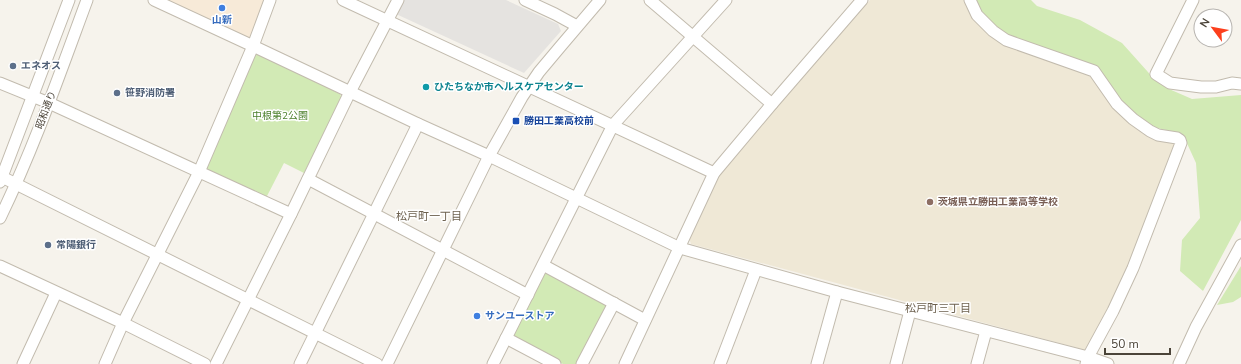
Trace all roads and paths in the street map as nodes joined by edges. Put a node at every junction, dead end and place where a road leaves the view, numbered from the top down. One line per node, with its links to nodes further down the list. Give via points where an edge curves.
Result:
1 (70, 0): 22 (street, 昭和通り)
2 (87, 0): 23 (street, 昭和通り)
3 (154, 0): 17 (street)
4 (270, 0): 17 (street)
5 (343, 0): 14 (street)
6 (398, 0): 14 (street)
7 (525, 0): 15 (street)
8 (600, 0): 15 (street)
9 (650, 0): 16 (street)
10 (726, 0): 16 (street)
11 (970, 0): 55 (street, via 977,14 1006,40 1094,71 1117,104 1133,119 1150,131 1177,138 1181,143 1133,268)
12 (1193, 0): 19 (street, via 1156,74 1170,83 1200,87)
13 (856, 2): 24 (street)
14 (387, 20): 20 (street); 21 (street)
15 (577, 26): 20 (street)
16 (692, 36): 24 (street); 26 (street)
17 (253, 46): 21 (street); 28 (street)
18 (0, 83): 22 (street)
19 (1241, 84)
20 (529, 86): 26 (street); 27 (street)
21 (350, 92): 25 (street); 31 (street)
22 (33, 96): 23 (street); 30 (street, 昭和通り)
23 (49, 103): 28 (street); 32 (street, 昭和通り)
24 (772, 104): 29 (street)
25 (418, 124): 27 (street); 35 (street)
26 (613, 125): 29 (street); 33 (street)
27 (489, 156): 33 (street); 39 (street)
28 (199, 172): 34 (street); 40 (street)
29 (714, 172): 38 (street)
30 (1, 178): 32 (street)
31 (308, 179): 34 (street); 35 (street)
32 (17, 183): 36 (street, 昭和通り); 40 (street)
33 (576, 198): 38 (street); 41 (street)
34 (291, 214): 47 (street)
35 (373, 214): 39 (street); 53 (street)
36 (0, 218)
37 (1241, 245): 72 (street, via 1196,327)
38 (680, 248): 43 (street); 50 (street)
39 (443, 250): 46 (street); 62 (street)
40 (158, 255): 47 (street); 51 (street)
41 (543, 265): 46 (street); 48 (street)
42 (0, 266): 45 (street)
43 (756, 270): 44 (street); 67 (street)
44 (837, 292): 49 (street); 68 (street)
45 (56, 293): 51 (street); 56 (street)
46 (528, 296): 54 (street)
47 (249, 300): 53 (street); 59 (street)
48 (614, 303): 50 (street); 65 (street)
49 (910, 311): 52 (street); 69 (street)
50 (645, 320): 66 (street)
51 (123, 324): 57 (street); 58 (street)
52 (986, 331): 55 (street); 70 (street)
53 (315, 334): 60 (street); 61 (street)
54 (506, 338): 63 (street); 64 (street)
55 (1087, 361): 71 (street)
56 (23, 364)
57 (105, 364)
58 (205, 364)
59 (216, 364)
60 (300, 364)
61 (378, 364)
62 (387, 364)
63 (493, 364)
64 (555, 364)
65 (582, 364)
66 (624, 364)
67 (720, 364)
68 (816, 364)
69 (896, 364)
70 (977, 364)
71 (1108, 364)
72 (1179, 364)

